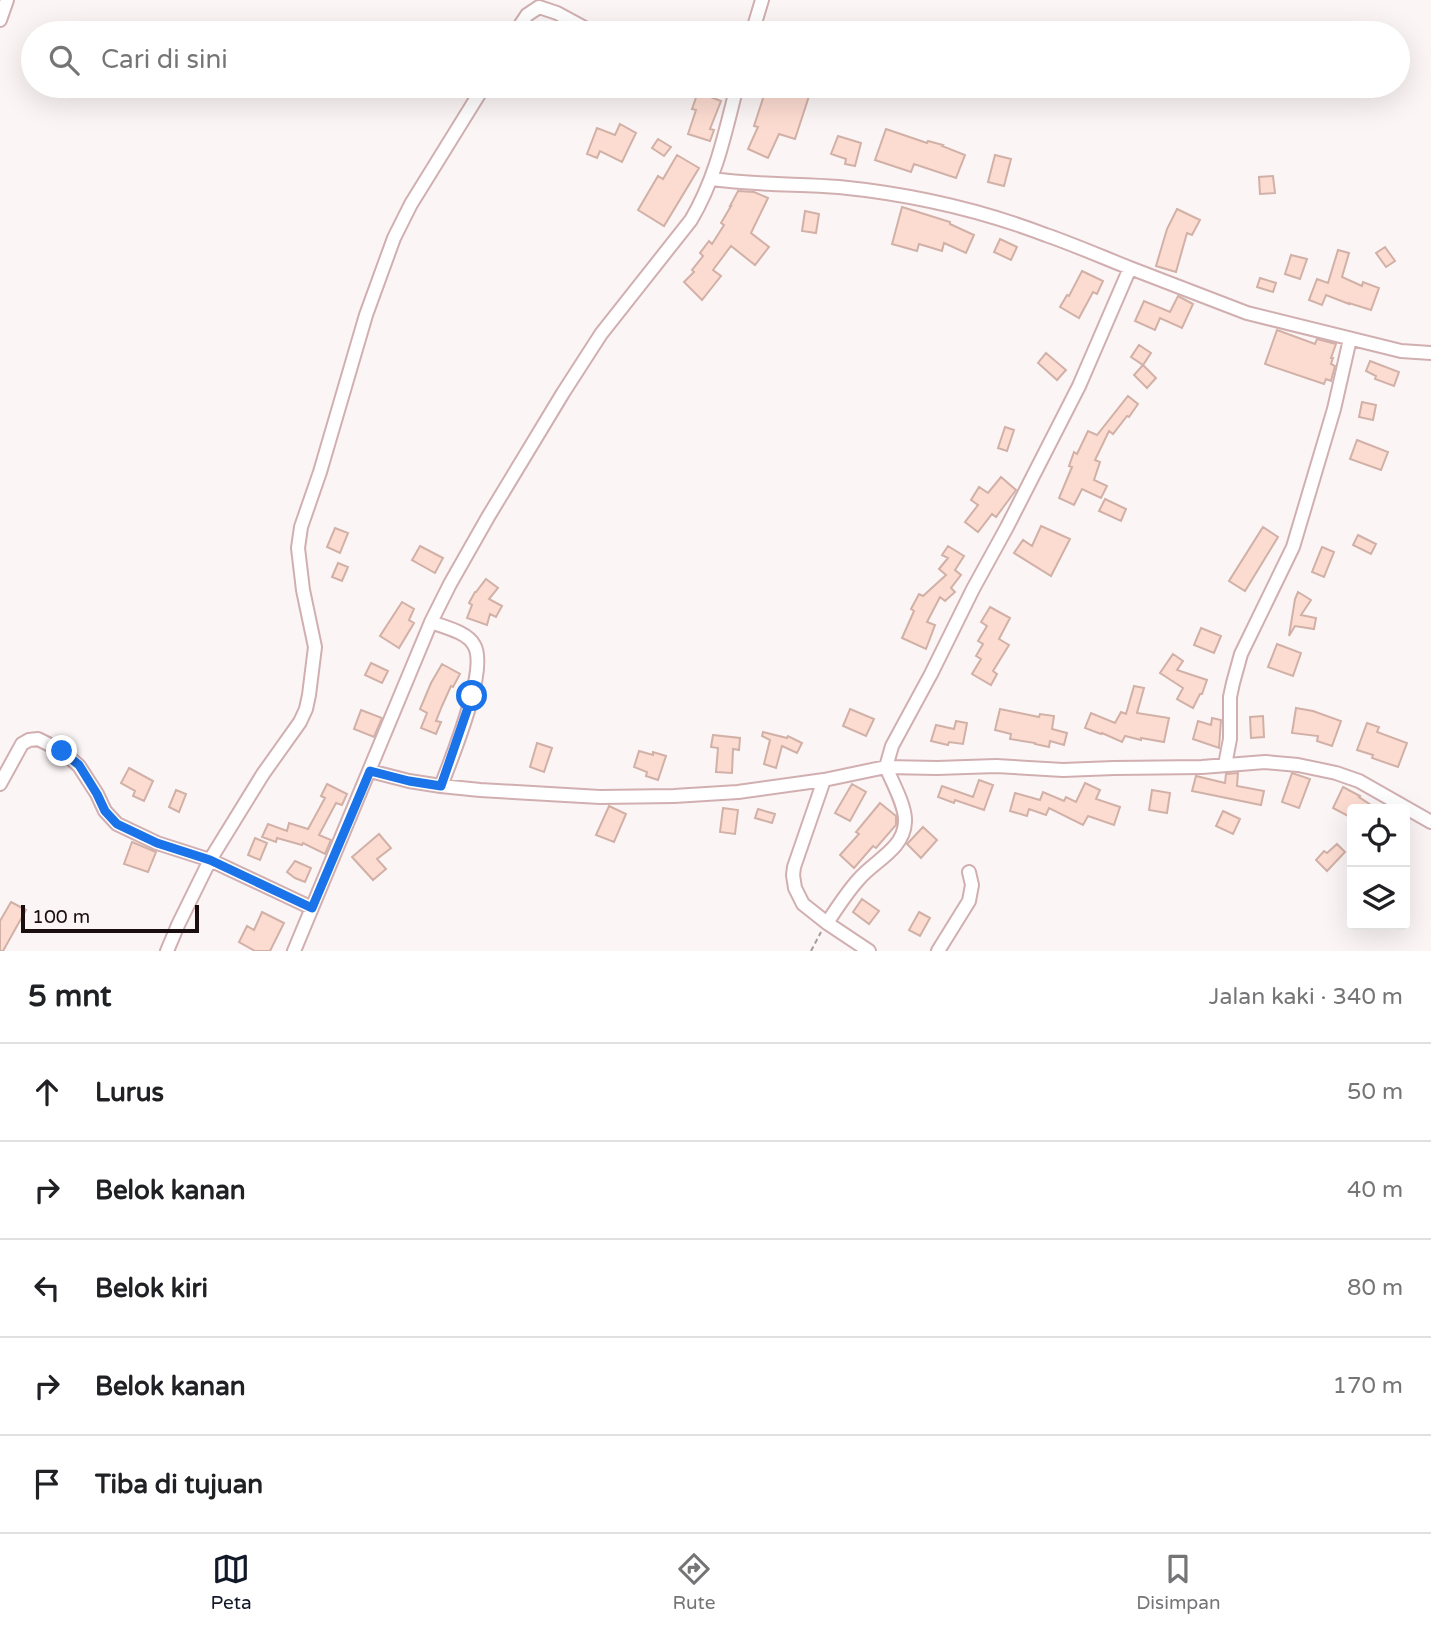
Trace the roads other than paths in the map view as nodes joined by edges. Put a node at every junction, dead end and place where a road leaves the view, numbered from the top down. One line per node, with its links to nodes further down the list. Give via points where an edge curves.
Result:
1 (6, 0): 3 (street)
2 (762, 0): 6 (street)
3 (0, 20)
4 (523, 21): 5 (street, via 539,7)
5 (571, 21)
6 (756, 21)
7 (477, 98): 21 (street, via 394,238 301,527 298,548 315,647 306,709)
8 (734, 98): 9 (street)
9 (712, 179): 10 (street, via 840,187 908,197 1045,234); 13 (street, via 691,220 570,381 465,556)
10 (1130, 268): 11 (street, via 1247,313); 15 (street, via 1079,386 892,746)
11 (1350, 340): 12 (street); 14 (street, via 1293,547 1241,654 1230,697)
12 (1431, 353)
13 (431, 622): 16 (street); 19 (street, via 474,644 478,662 468,709)
14 (1225, 765): 15 (street, via 1063,770); 20 (street, via 1265,762 1336,773)
15 (886, 767): 17 (street); 24 (street, via 904,808 904,832 860,877)
16 (370, 771): 19 (street); 23 (street)
17 (824, 780): 19 (street, via 674,796 600,797); 24 (street, via 793,875 803,904)
18 (0, 785): 21 (street, via 22,744 38,739 79,765 117,824)
19 (441, 786)
20 (1431, 822)
21 (210, 860): 23 (street); 25 (street)
22 (969, 872): 28 (street, via 969,901)
23 (312, 908): 26 (street)
24 (827, 923): 27 (street)
25 (167, 951)
26 (293, 951)
27 (869, 951)
28 (938, 951)

